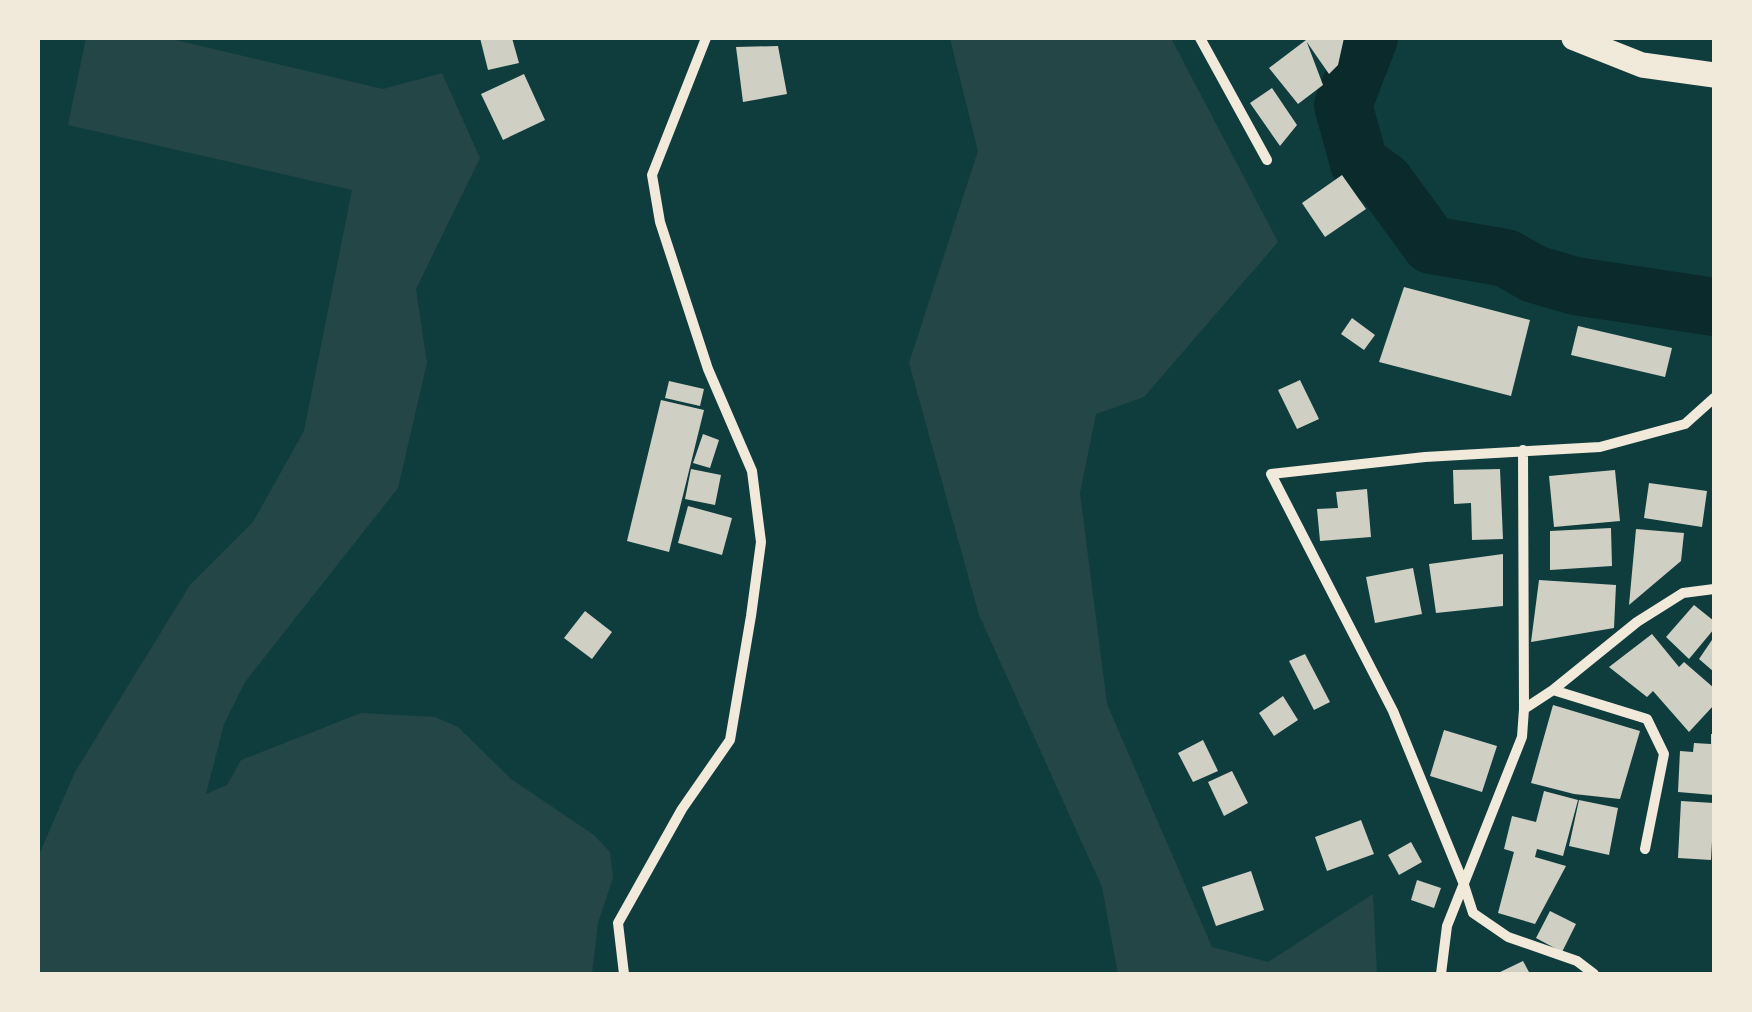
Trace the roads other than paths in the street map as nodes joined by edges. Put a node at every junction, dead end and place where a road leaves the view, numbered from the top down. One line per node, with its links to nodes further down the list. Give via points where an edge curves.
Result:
1 (706, 38): 13 (street, via 652,174 660,222 708,369 752,471 761,542 730,740 618,923)
2 (1200, 38): 5 (street)
3 (1574, 38): 4 (main road, via 1642,65)
4 (1714, 75)
5 (1267, 160)
6 (1714, 398): 7 (street, via 1685,424 1600,447)
7 (1523, 450): 10 (street); 12 (street, via 1270,474 1392,712)
8 (1714, 590): 9 (street, via 1684,592)
9 (1553, 690): 10 (street); 11 (street, via 1646,719 1664,754)
10 (1524, 709): 12 (street, via 1522,736)
11 (1645, 849)
12 (1463, 882): 14 (street, via 1447,926); 15 (street, via 1473,913 1508,938 1578,961)
13 (624, 974)
14 (1441, 974)
15 (1594, 974)

